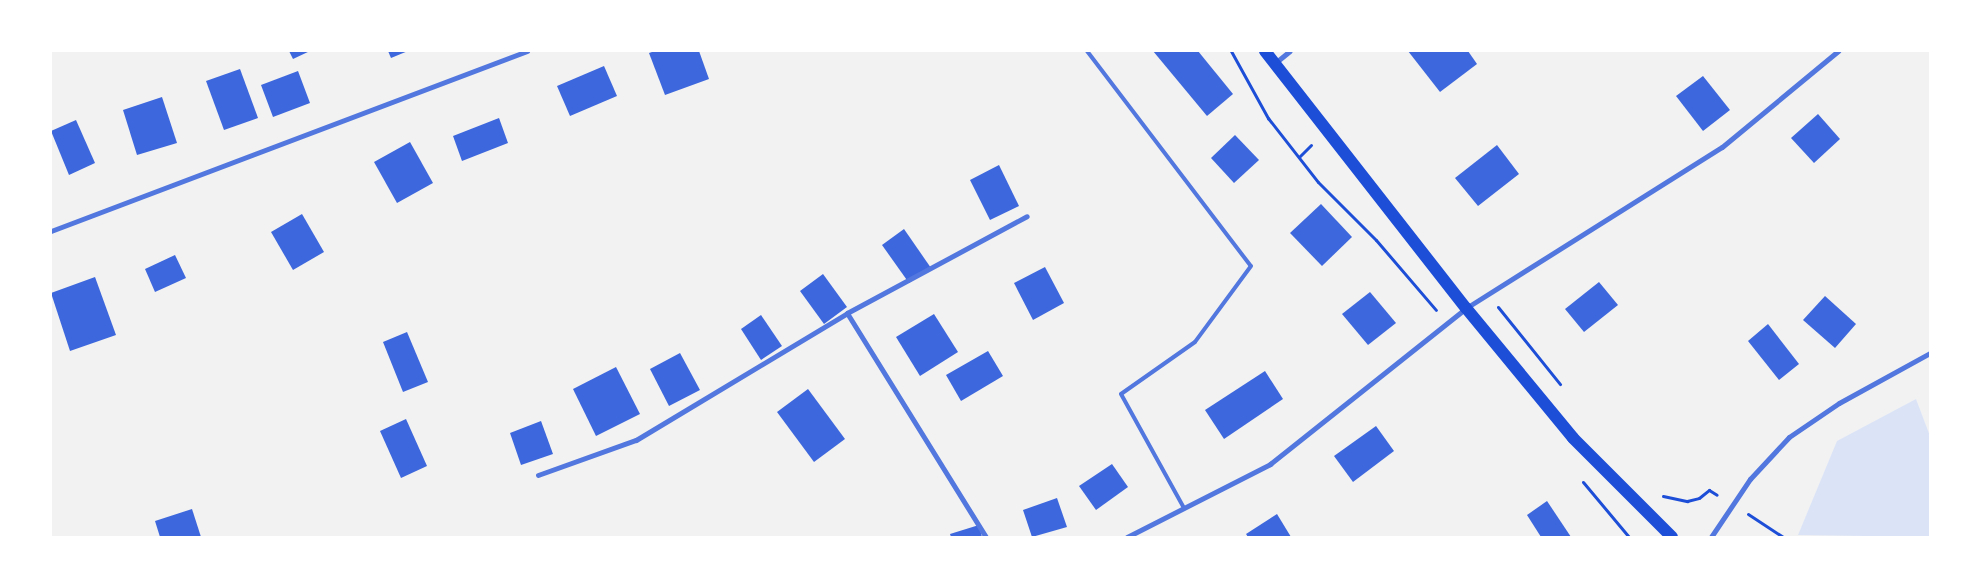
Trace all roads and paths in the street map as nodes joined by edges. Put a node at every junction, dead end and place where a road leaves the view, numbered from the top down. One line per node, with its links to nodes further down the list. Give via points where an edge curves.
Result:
1 (527, 51): 10 (street)
2 (1087, 51): 19 (lane, via 1251,266 1195,342 1122,394)
3 (1231, 51): 8 (path, via 1268,118)
4 (1265, 51): 7 (main road)
5 (1290, 51): 7 (street)
6 (1838, 51): 11 (street, via 1722,147)
7 (1274, 63): 12 (main road)
8 (1318, 182)
9 (1027, 216): 13 (street)
10 (51, 231)
11 (1488, 294): 12 (street); 15 (path)
12 (1466, 308): 19 (street, via 1270,464); 22 (main road, via 1573,438)
13 (847, 313): 16 (street, via 636,440); 20 (street)
14 (1930, 353): 18 (street, via 1839,403 1789,437 1750,480)
15 (1566, 392)
16 (538, 475)
17 (1659, 495): 18 (path, via 1687,501 1700,498 1709,490)
18 (1733, 505): 23 (street); 24 (path)
19 (1184, 508): 21 (street)
20 (986, 537)
21 (1126, 537)
22 (1672, 537)
23 (1711, 537)
24 (1783, 537)

